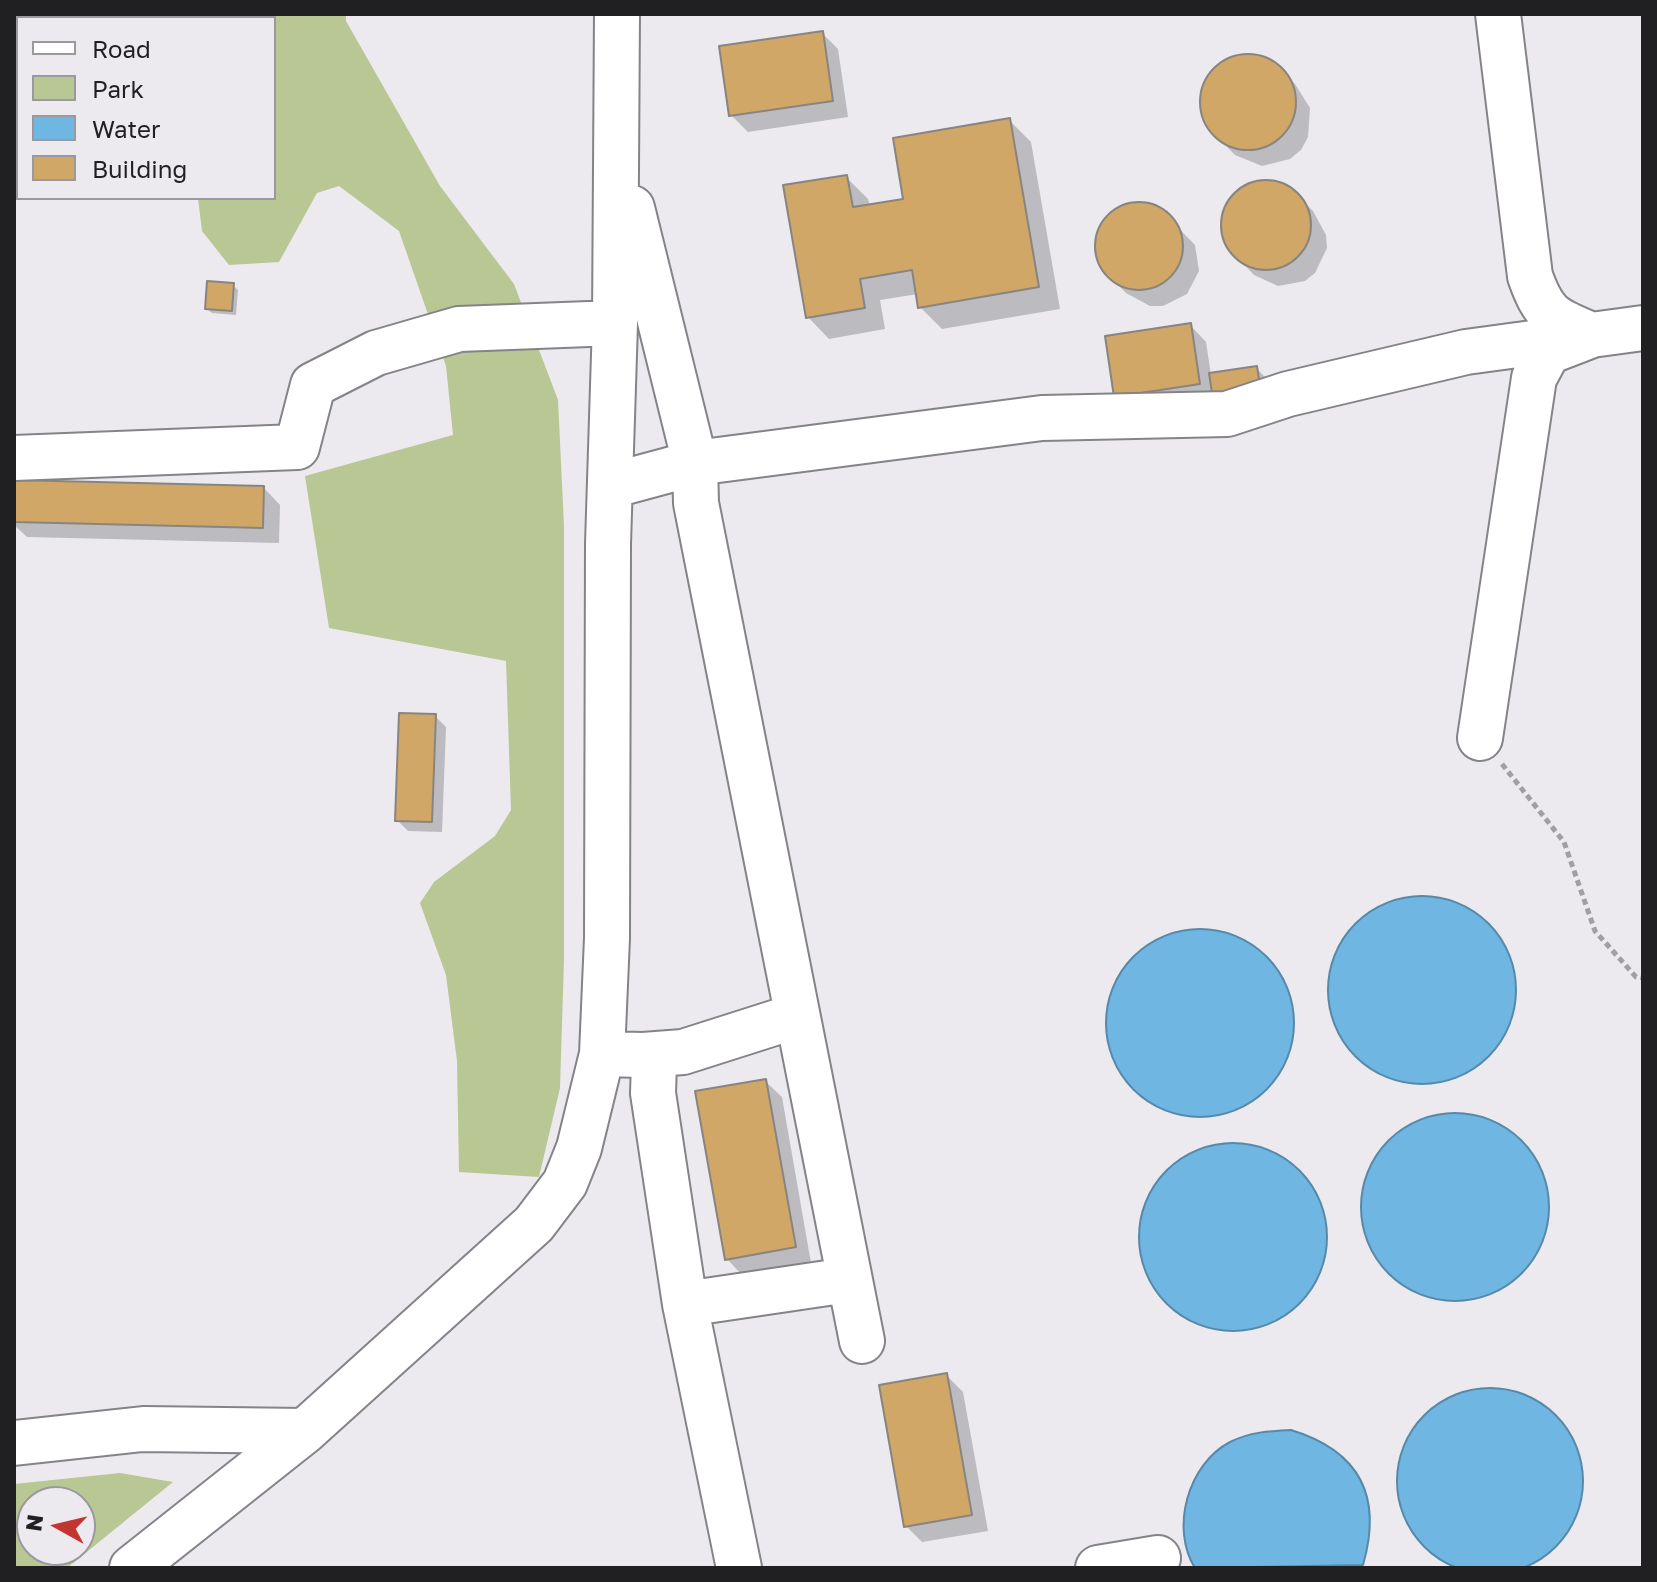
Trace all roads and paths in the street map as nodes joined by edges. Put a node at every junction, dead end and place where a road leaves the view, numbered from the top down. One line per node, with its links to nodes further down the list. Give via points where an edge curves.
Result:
1 (617, 14): 3 (street)
2 (1498, 14): 6 (street, via 1530,276 1540,305 1563,323)
3 (616, 141): 4 (street); 8 (street)
4 (615, 323): 7 (street, via 459,329 376,353 313,385 297,447); 9 (street)
5 (1643, 328): 6 (street)
6 (1592, 335): 8 (street, via 1466,352 1288,394 1227,414 1042,418); 10 (street, via 1548,352 1534,378)
7 (14, 458)
8 (695, 463): 9 (street); 12 (street, via 696,503)
9 (610, 486): 13 (street, via 607,938)
10 (1480, 738): 11 (path, via 1564,842 1595,931 1636,977)
11 (1643, 978)
12 (796, 1016): 13 (street, via 683,1052); 14 (street)
13 (622, 1055): 15 (street, via 654,1064 653,1093); 17 (street, via 565,1183 534,1224)
14 (848, 1280): 15 (street); 16 (street)
15 (685, 1304): 21 (street)
16 (862, 1341)
17 (305, 1431): 18 (street, via 143,1429); 20 (street)
18 (14, 1443)
19 (1158, 1558): 22 (street)
20 (132, 1568)
21 (739, 1568)
22 (1098, 1568)

